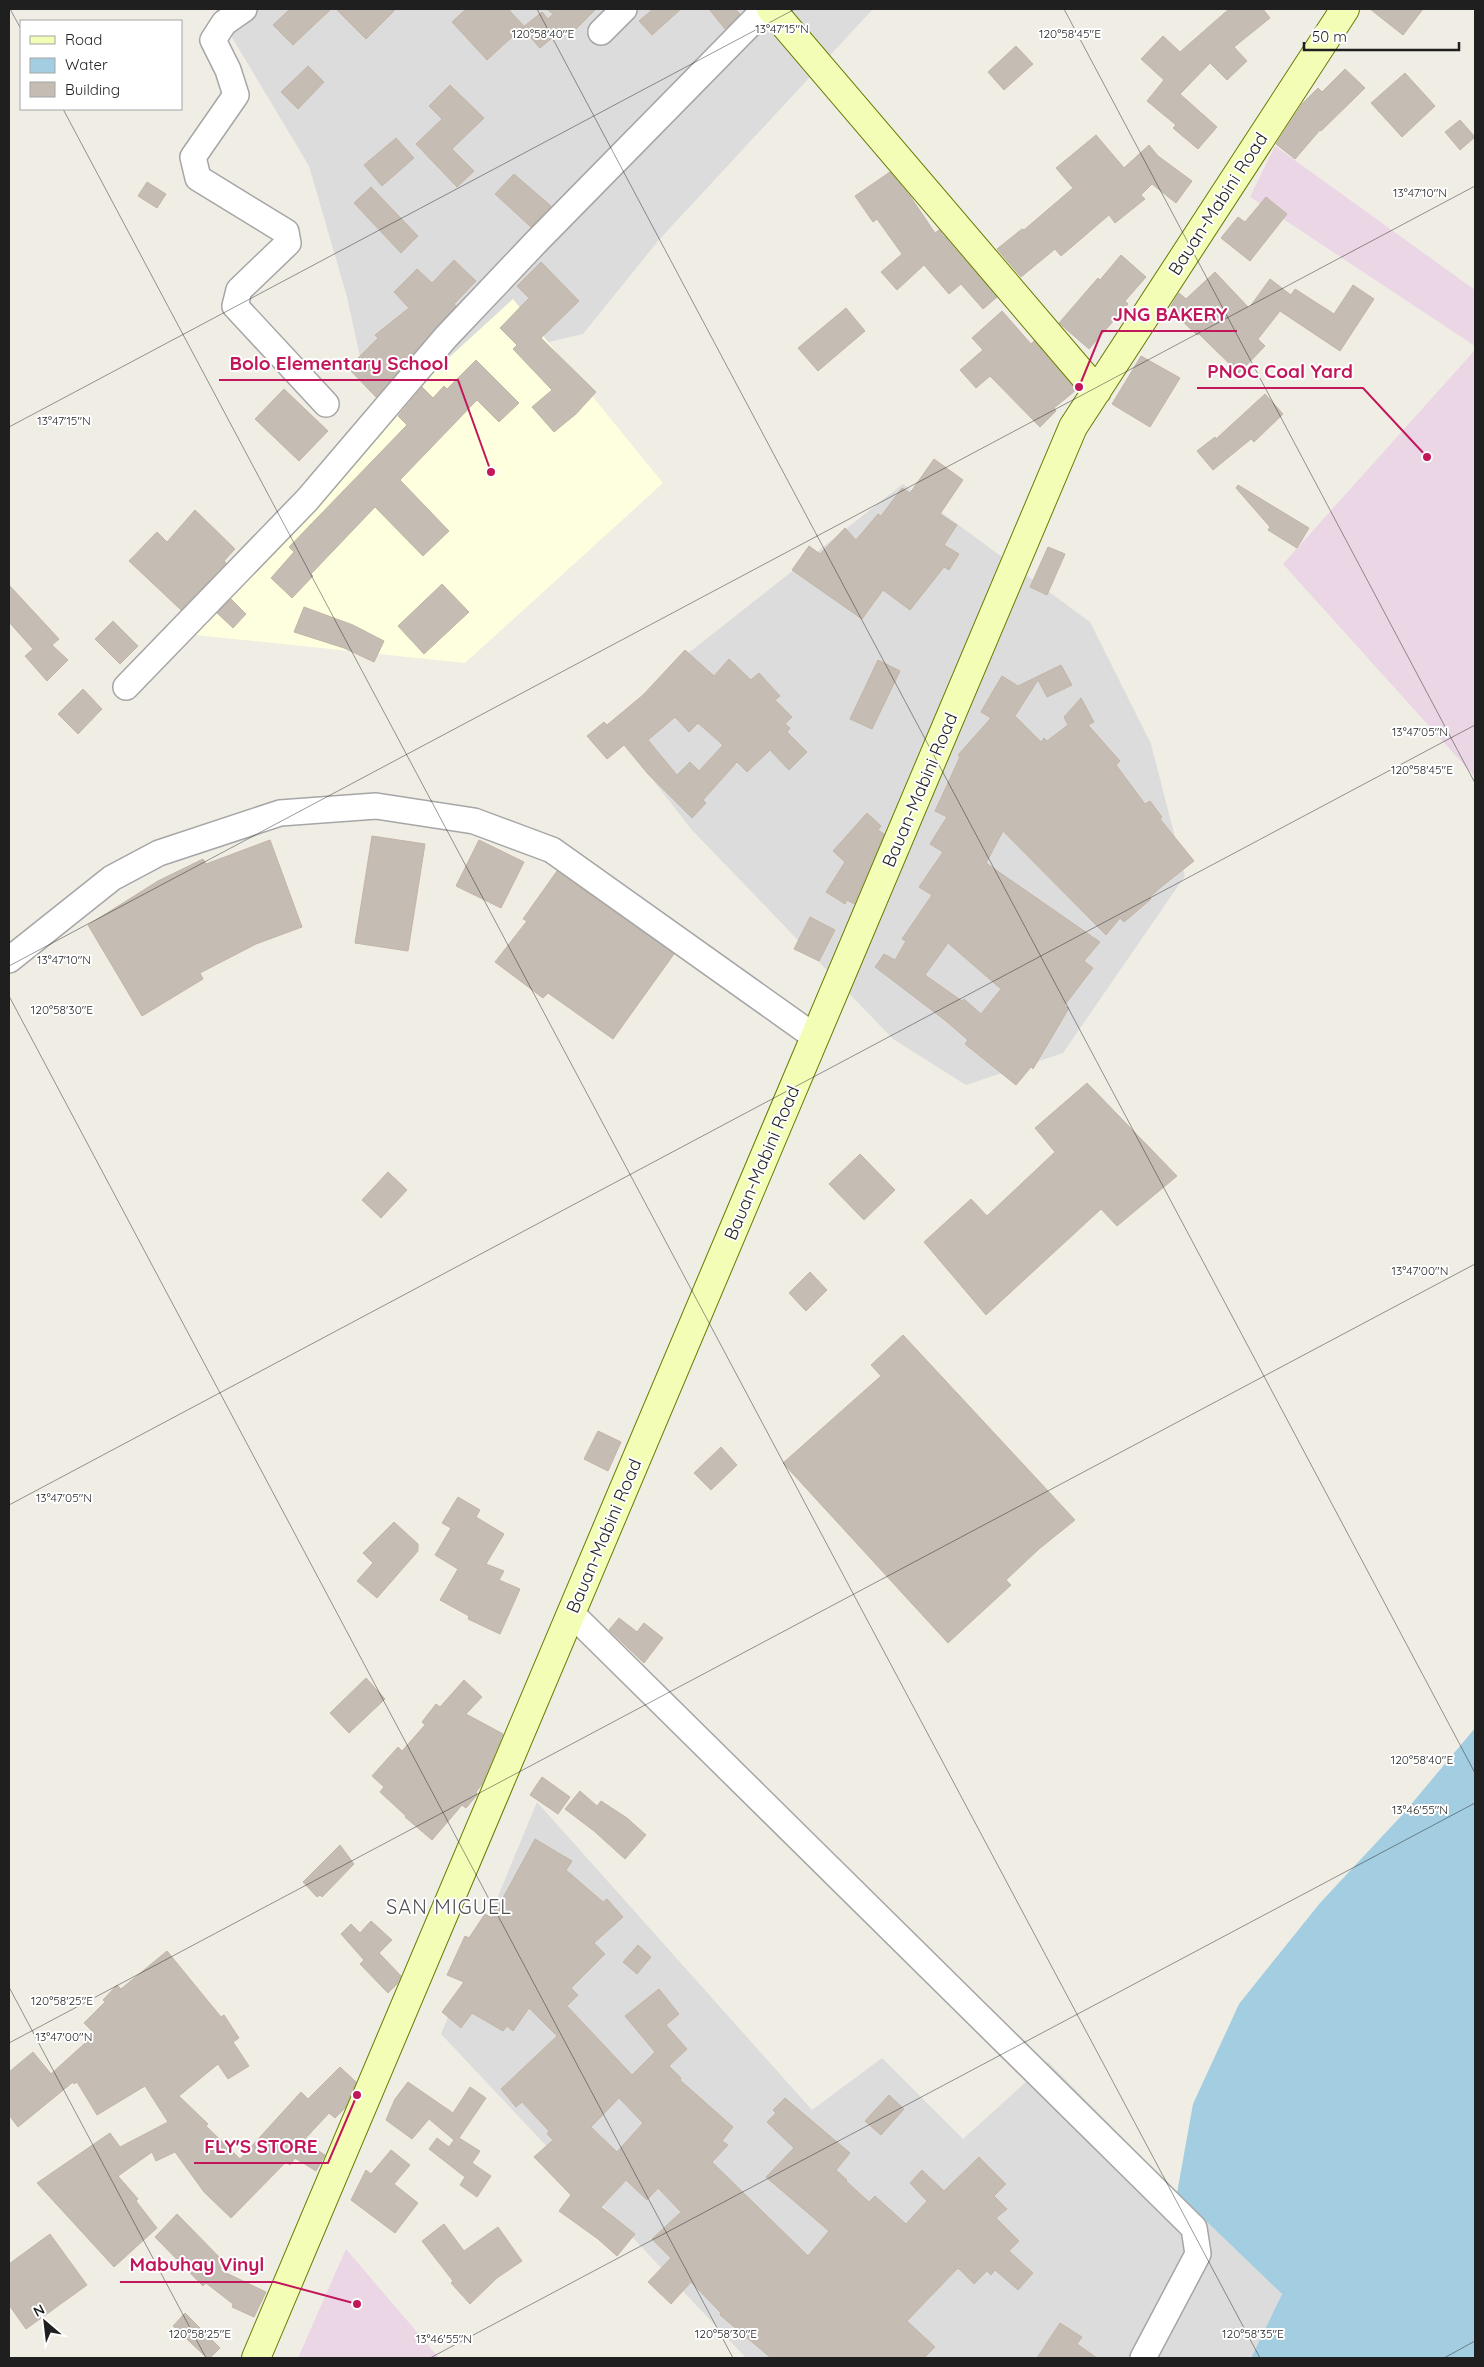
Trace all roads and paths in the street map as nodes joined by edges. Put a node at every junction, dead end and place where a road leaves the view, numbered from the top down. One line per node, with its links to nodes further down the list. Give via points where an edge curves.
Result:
1 (244, 9): 8 (street, via 224,23 213,40 236,95 193,157 198,178 286,232 288,243 238,290 234,306)
2 (624, 9): 6 (street)
3 (765, 9): 9 (street, via 543,234 446,337 307,500)
4 (771, 9): 7 (main road)
5 (1345, 9): 7 (main road, Bauan-Mabini Road)
6 (601, 32)
7 (1097, 391): 11 (main road, Bauan-Mabini Road, via 1073,427)
8 (326, 404)
9 (126, 687)
10 (9, 960): 11 (street, via 112,878 159,853 280,813 376,806 474,821 552,850)
11 (815, 1037): 12 (main road, Bauan-Mabini Road)
12 (571, 1613): 13 (main road, Bauan-Mabini Road); 14 (street, via 1194,2228 1198,2254)
13 (256, 2358)
14 (1142, 2358)

